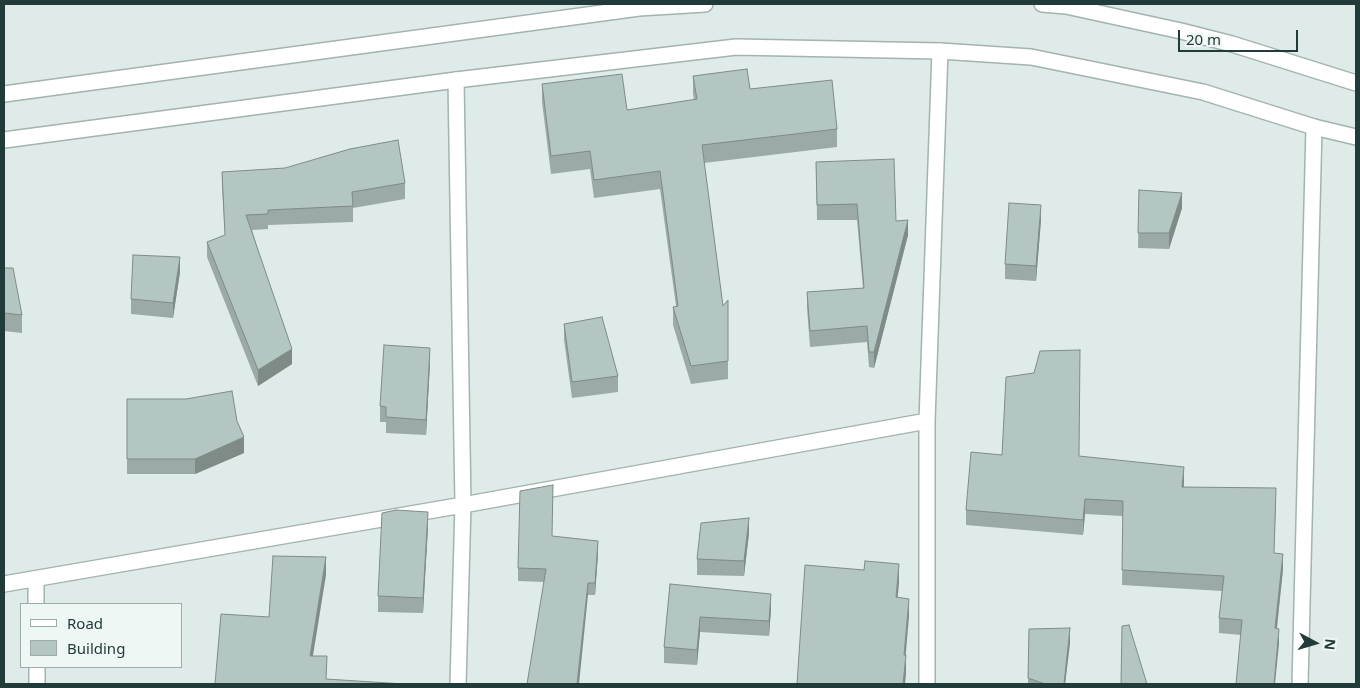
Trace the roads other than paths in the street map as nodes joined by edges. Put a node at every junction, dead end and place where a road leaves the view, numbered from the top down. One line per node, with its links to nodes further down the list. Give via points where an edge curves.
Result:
1 (705, 4): 6 (street, via 639,8)
2 (1042, 4): 5 (street, via 1066,6 1181,31)
3 (940, 51): 4 (street, via 736,46); 7 (street, via 1031,57 1203,92); 10 (street)
4 (456, 80): 9 (street); 11 (street)
5 (1356, 83)
6 (4, 94)
7 (1314, 127): 8 (street); 19 (street)
8 (1356, 137)
9 (4, 140)
10 (927, 421): 11 (street); 18 (street)
11 (463, 505): 12 (street); 17 (street)
12 (36, 580): 13 (street); 14 (street)
13 (4, 584)
14 (36, 603)
15 (37, 668): 16 (street)
16 (37, 684)
17 (458, 684)
18 (927, 684)
19 (1300, 684)

